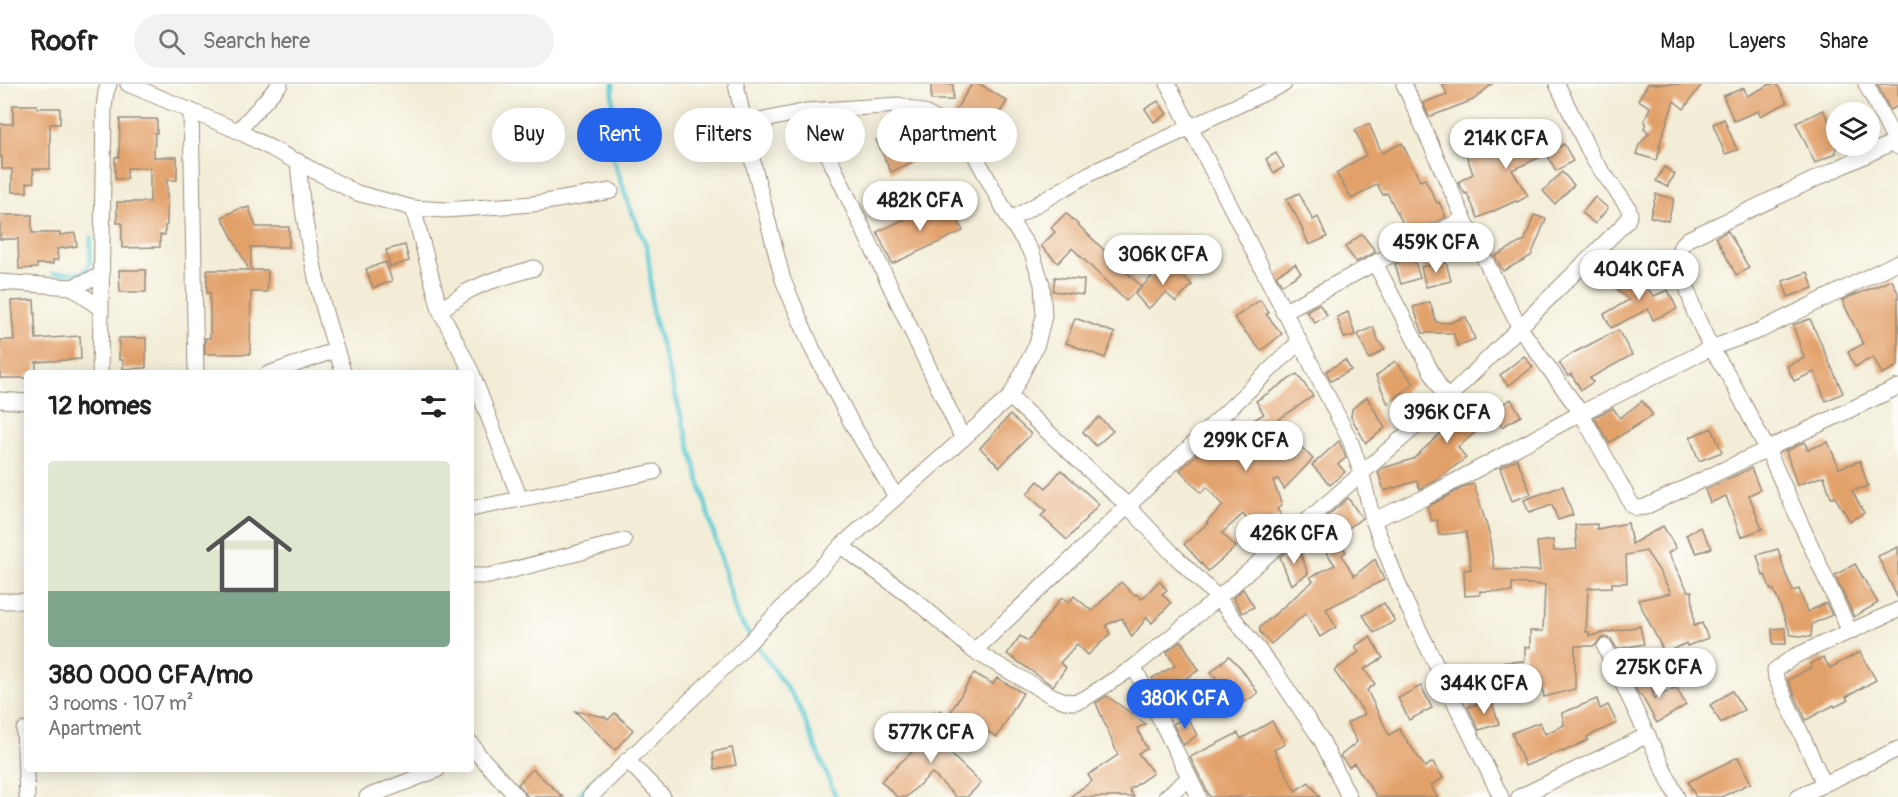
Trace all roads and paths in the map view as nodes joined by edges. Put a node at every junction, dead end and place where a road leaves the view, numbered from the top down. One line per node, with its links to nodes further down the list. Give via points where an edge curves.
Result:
1 (109, 84): 26 (street, via 104,108)
2 (128, 84): 12 (street)
3 (280, 84): 14 (street)
4 (736, 84): 10 (street)
5 (1168, 84): 13 (street)
6 (1284, 84): 13 (street)
7 (1404, 84): 21 (street)
8 (1557, 84): 32 (street, via 1593,159 1630,214 1628,221)
9 (1866, 84): 15 (street)
10 (741, 108)
11 (853, 108): 22 (street, via 899,105 925,112 952,129 970,146)
12 (191, 111): 14 (street); 37 (street)
13 (1190, 128): 22 (street, via 1089,174); 31 (street)
14 (238, 131): 16 (street)
15 (1897, 143): 34 (street, via 1688,239 1681,246 1678,256 1694,311)
16 (298, 161): 20 (street, via 357,193); 35 (street, via 311,256)
17 (754, 162): 52 (street, via 783,280 813,350)
18 (831, 162): 48 (street)
19 (611, 191): 20 (street, via 533,204 445,210)
20 (412, 208): 30 (street)
21 (1464, 219): 24 (street); 32 (street)
22 (1010, 220): 43 (street, via 1032,254 1042,284 1044,316 1037,344)
23 (1898, 262): 34 (street, via 1761,330)
24 (1376, 263): 31 (street); 45 (street)
25 (534, 268): 30 (street, via 488,282)
26 (102, 275): 28 (street); 29 (street)
27 (0, 282): 28 (street)
28 (72, 287): 29 (street)
29 (101, 309): 36 (street)
30 (440, 310): 40 (street)
31 (1283, 312): 33 (street)
32 (1520, 328): 45 (street); 47 (street)
33 (1299, 342): 51 (street, via 1345,430); 54 (street)
34 (1711, 348): 47 (street); 49 (street)
35 (336, 350): 38 (street); 39 (street)
36 (100, 370)
37 (196, 370)
38 (279, 370)
39 (343, 370)
40 (470, 370)
41 (474, 379): 53 (street)
42 (1898, 387): 49 (street)
43 (1010, 397): 48 (street); 54 (street)
44 (0, 400): 46 (street)
45 (1446, 400): 51 (street)
46 (24, 402)
47 (1581, 413): 49 (street, via 1637,508); 56 (street, via 1426,497)
48 (963, 439): 52 (street)
49 (1767, 449): 64 (street)
50 (654, 472): 53 (street)
51 (1362, 475): 56 (street); 60 (street)
52 (896, 497): 58 (street)
53 (520, 499): 55 (street)
54 (1128, 506): 60 (street); 66 (street)
55 (474, 508)
56 (1373, 520): 84 (street, via 1406,603)
57 (624, 541): 59 (street, via 489,576)
58 (841, 546): 66 (street, via 914,599); 71 (street, via 738,654)
59 (474, 576)
60 (1218, 598): 67 (street); 83 (street, via 1275,671 1322,741)
61 (0, 601): 62 (street)
62 (24, 601)
63 (1898, 610): 64 (street)
64 (1850, 632): 75 (street, via 1795,656 1775,670)
65 (1605, 647): 68 (street)
66 (974, 651): 67 (street, via 1052,696 1074,702)
67 (1134, 667): 74 (street)
68 (1648, 735): 85 (street); 86 (street)
69 (1898, 749): 75 (street)
70 (474, 752): 78 (street)
71 (627, 760): 79 (street); 80 (street)
72 (26, 772): 76 (street)
73 (432, 772): 77 (street)
74 (1189, 778): 81 (street); 82 (street)
75 (1824, 784): 87 (street)
76 (27, 797)
77 (367, 797)
78 (517, 797)
79 (590, 797)
80 (663, 797)
81 (1166, 797)
82 (1199, 797)
83 (1349, 797)
84 (1501, 797)
85 (1519, 797)
86 (1677, 797)
87 (1797, 797)

